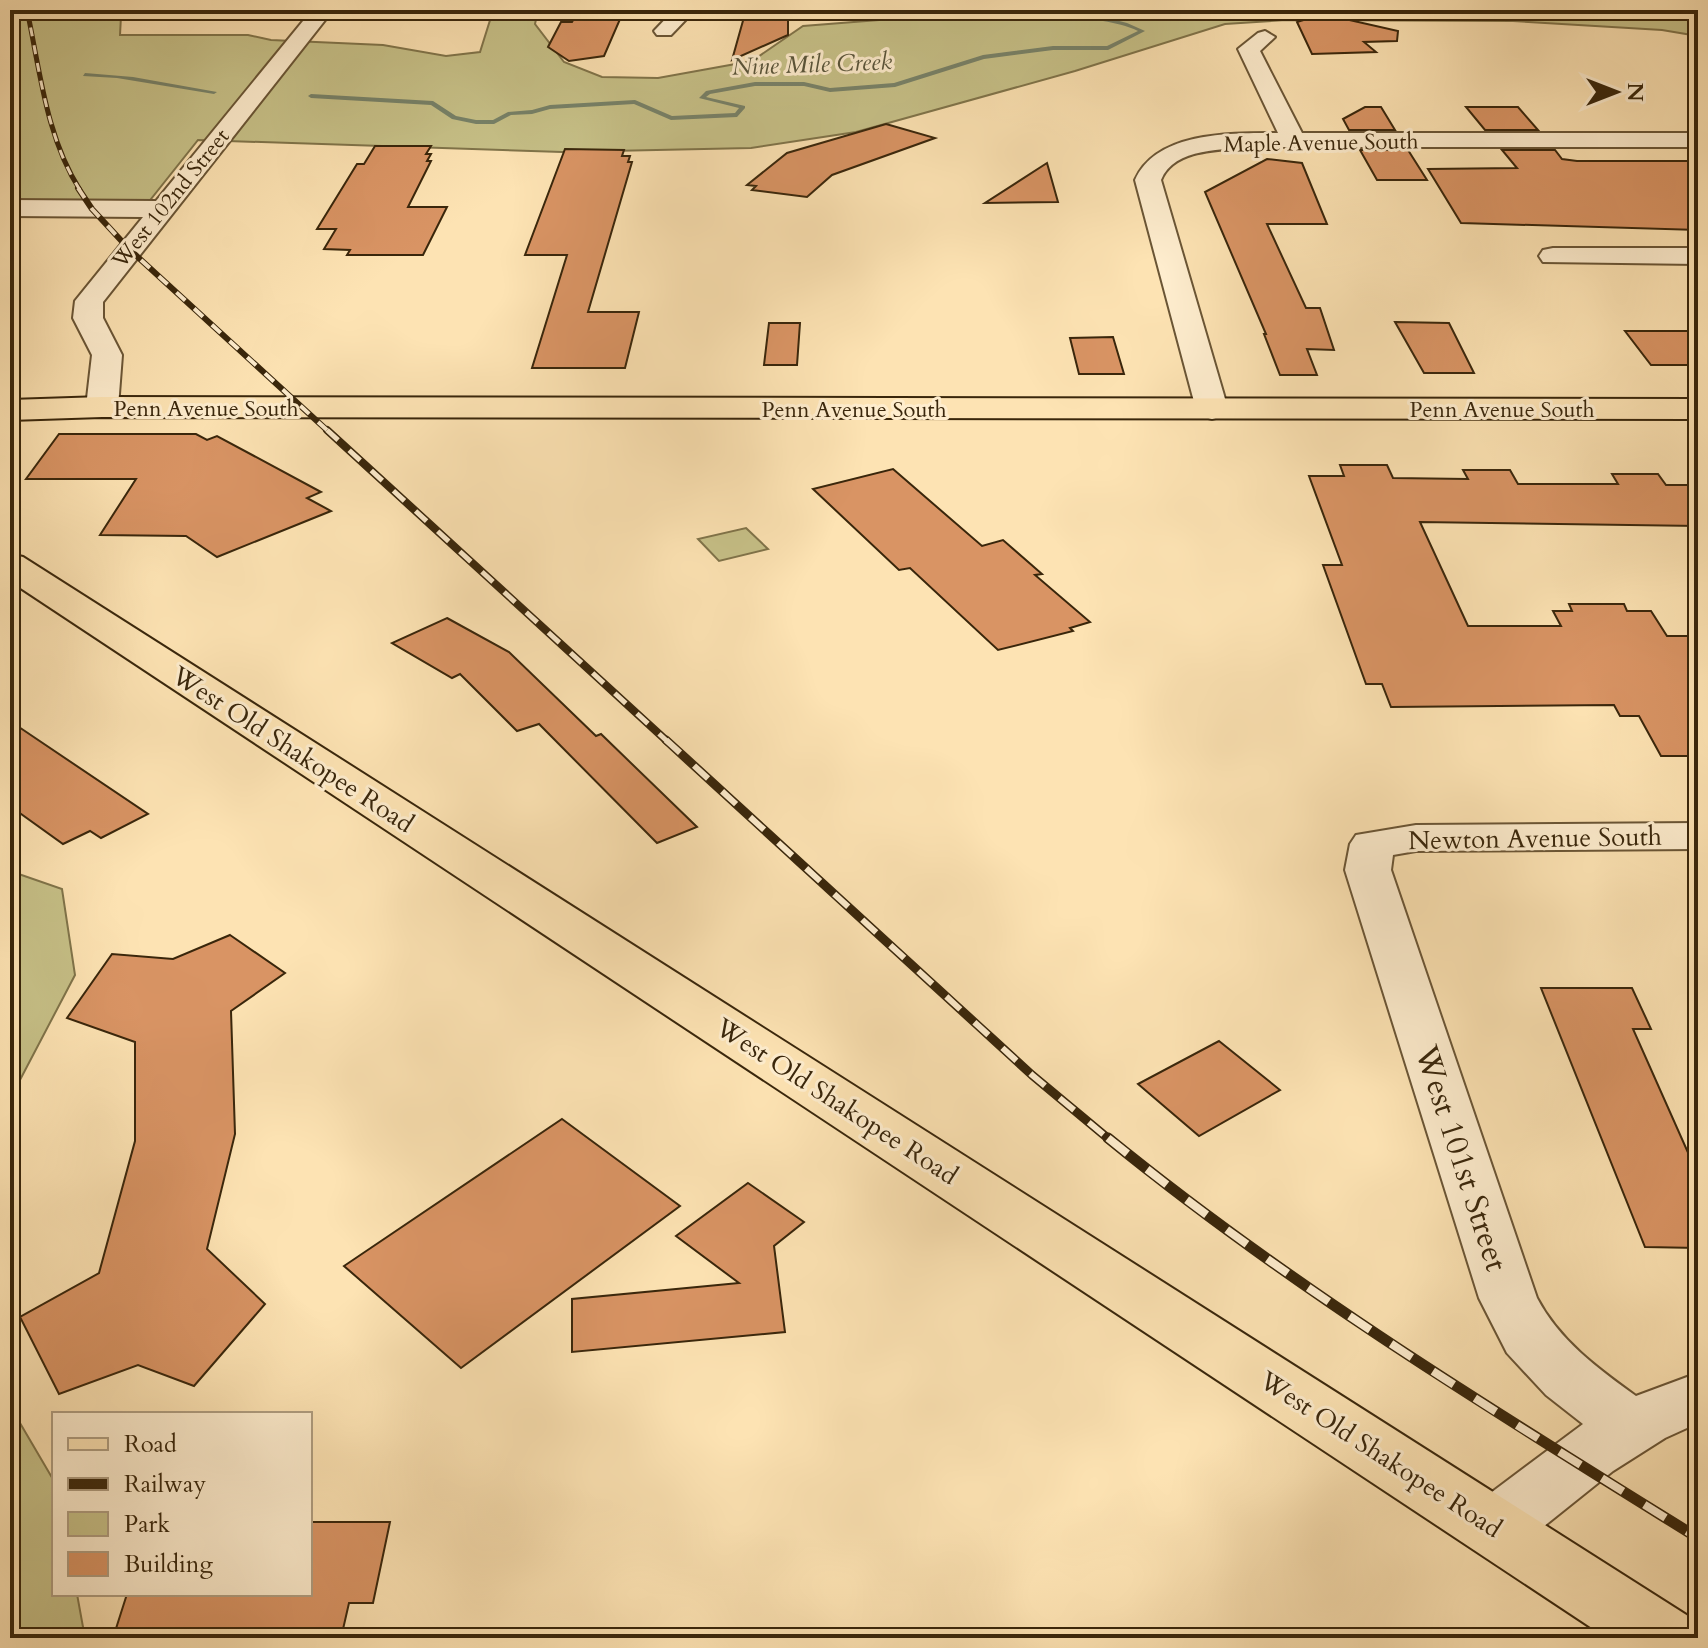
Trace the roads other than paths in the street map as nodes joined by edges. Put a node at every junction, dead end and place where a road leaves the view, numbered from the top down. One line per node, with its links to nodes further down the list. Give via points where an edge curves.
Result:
1 (323, 10): 8 (street, West 102nd Street)
2 (685, 10): 3 (street)
3 (664, 31)
4 (1265, 37): 5 (street, via 1249,49)
5 (1293, 139): 6 (street, Maple Avenue South); 12 (street, Maple Avenue South, via 1197,147 1175,153 1150,170 1148,180)
6 (1698, 140)
7 (10, 208): 8 (street)
8 (164, 209): 11 (street, West 102nd Street, via 89,301 88,318 107,355)
9 (1553, 256): 10 (street)
10 (1698, 256)
11 (102, 407): 12 (main road, Penn Avenue South); 14 (main road, Penn Avenue South)
12 (1212, 409): 13 (main road, Penn Avenue South)
13 (1698, 409)
14 (10, 410)
15 (10, 565): 20 (main road, West Old Shakopee Road)
16 (1698, 836): 17 (street, Newton Avenue South, via 1416,838)
17 (1372, 844): 19 (street, West 101st Street, via 1368,870 1508,1298 1528,1337 1567,1378)
18 (1698, 1398): 19 (street)
19 (1632, 1427): 20 (street)
20 (1495, 1527): 21 (main road, West Old Shakopee Road)
21 (1664, 1638)

